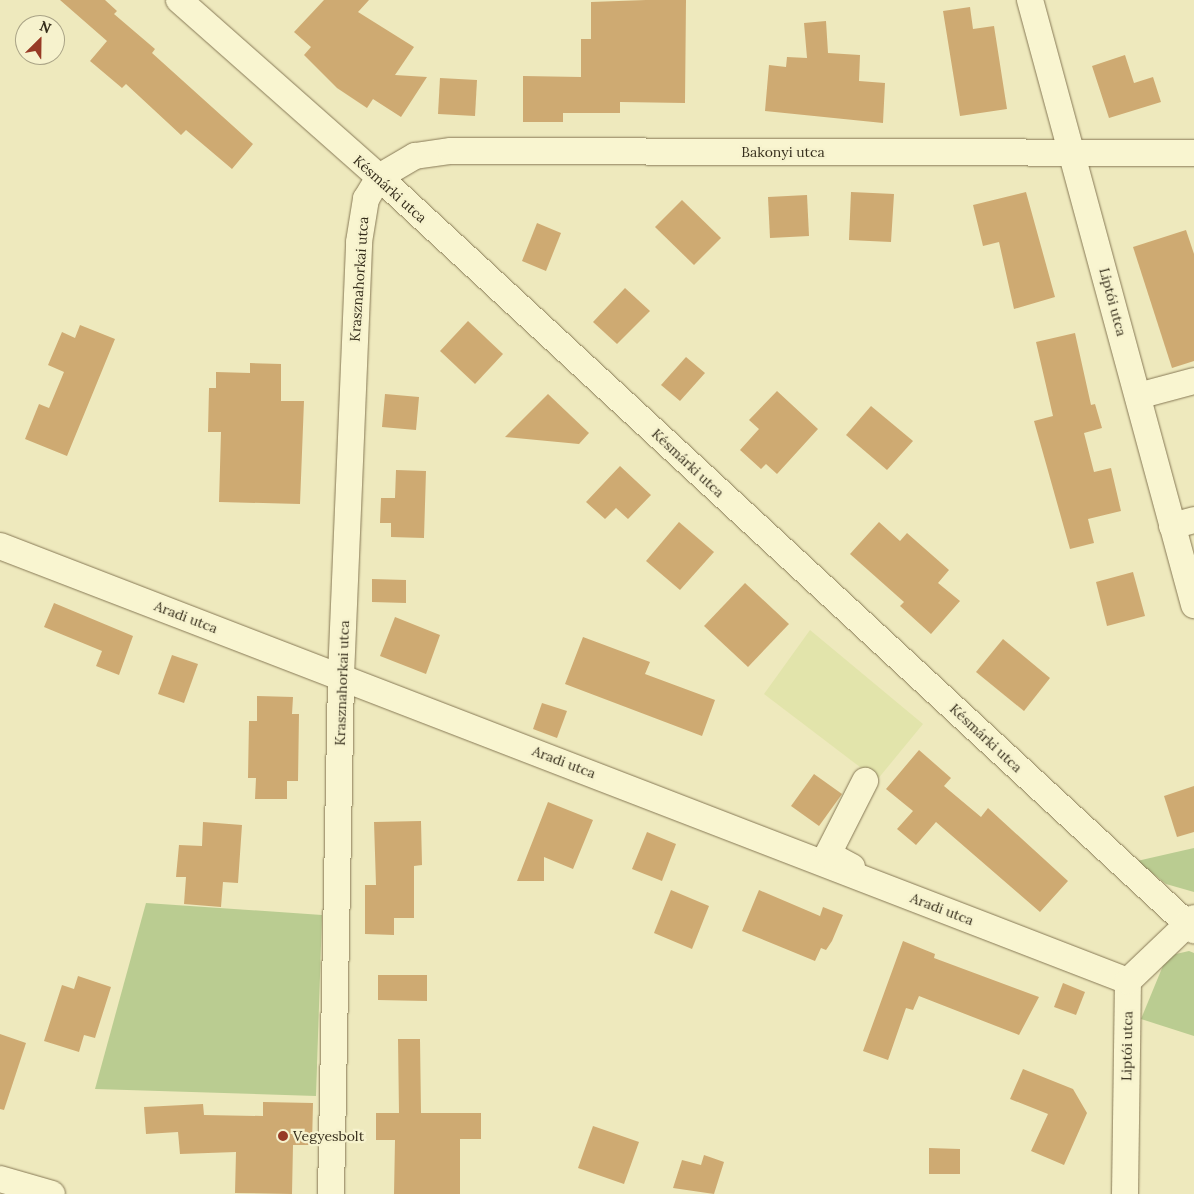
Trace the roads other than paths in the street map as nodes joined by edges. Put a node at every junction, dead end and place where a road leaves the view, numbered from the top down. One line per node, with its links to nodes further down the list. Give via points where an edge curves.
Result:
1 (179, 0): 5 (street, Késmárki utca)
2 (1030, 0): 3 (street, Liptói utca)
3 (1073, 152): 4 (street, Bakonyi utca); 5 (street, Bakonyi utca, via 451,151 415,156); 7 (street, Liptói utca)
4 (1194, 153)
5 (379, 177): 11 (street, Krasznahorkai utca, via 366,199 358,242); 14 (street, Késmárki utca)
6 (1194, 381): 7 (street)
7 (1138, 396): 8 (street, Liptói utca)
8 (1183, 523): 10 (street, Liptói utca)
9 (0, 546): 11 (street, Aradi utca)
10 (1194, 606)
11 (341, 676): 13 (street, Aradi utca); 18 (street, Krasznahorkai utca)
12 (865, 781): 13 (street, via 828,854)
13 (890, 888): 15 (street, Aradi utca)
14 (1191, 924): 15 (street)
15 (1128, 981): 19 (street, Liptói utca)
16 (0, 1179): 17 (street)
17 (52, 1194)
18 (331, 1194)
19 (1125, 1194)

